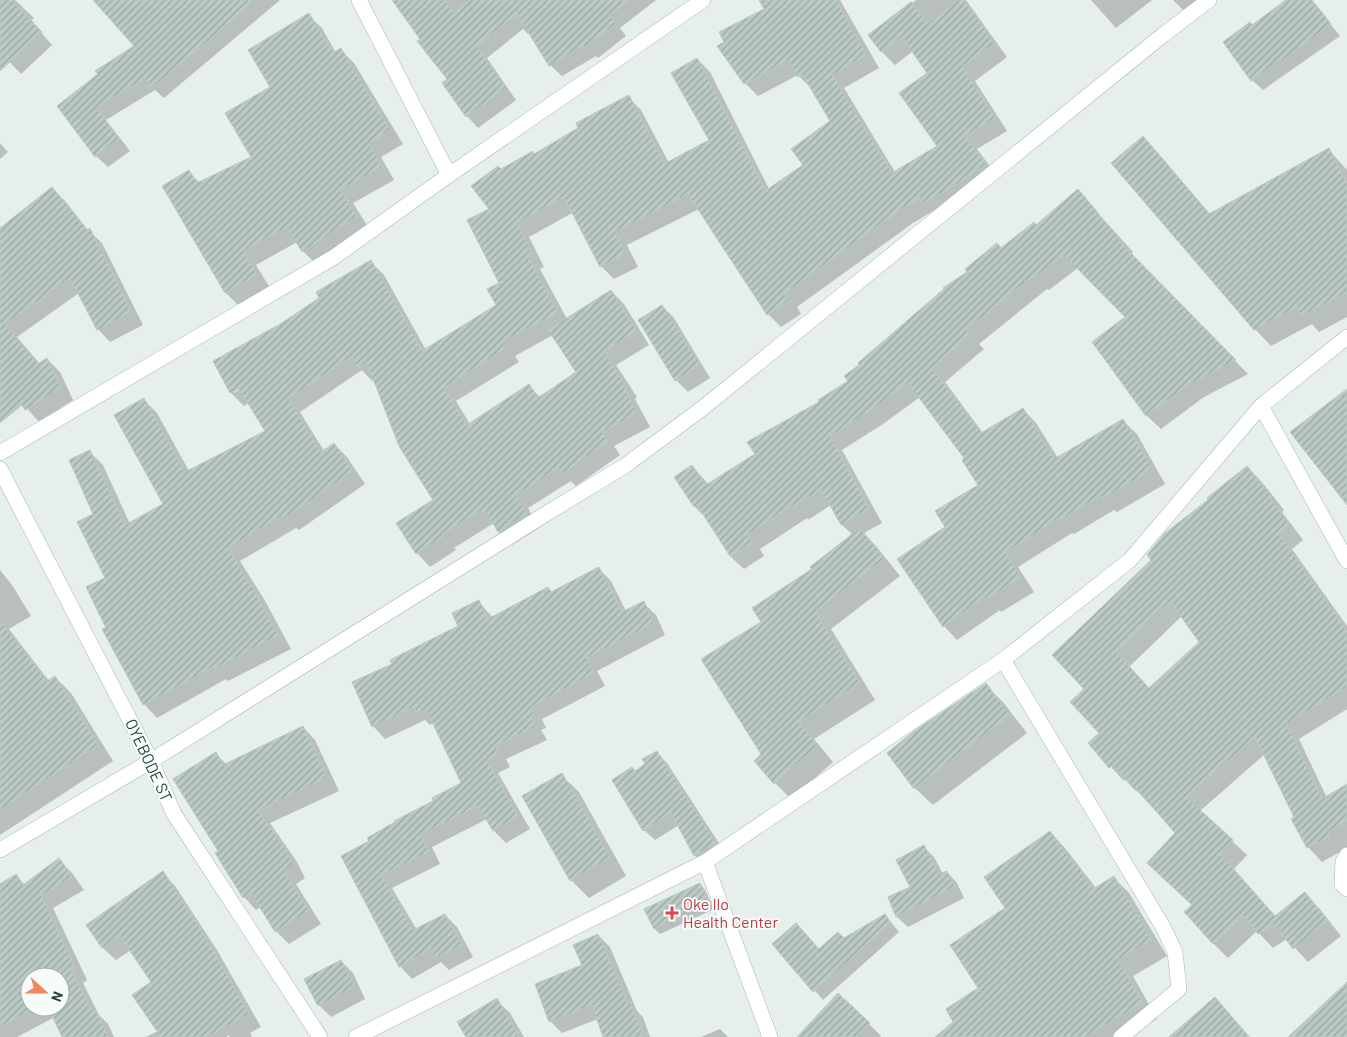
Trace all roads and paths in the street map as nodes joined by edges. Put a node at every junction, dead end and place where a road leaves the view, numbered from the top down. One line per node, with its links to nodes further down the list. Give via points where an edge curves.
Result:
1 (359, 0): 4 (street)
2 (703, 0): 4 (street)
3 (1209, 0): 11 (street, via 704,407 626,465)
4 (449, 175): 7 (street, via 334,257)
5 (1347, 337): 6 (street)
6 (1261, 406): 9 (street); 10 (street, via 1130,560)
7 (0, 453)
8 (0, 469): 11 (street, OYEBODE ST)
9 (1347, 561)
10 (1003, 660): 14 (street); 19 (street, via 1175,952 1179,989)
11 (151, 761): 12 (street); 16 (street, OYEBODE ST, via 174,814)
12 (0, 850)
13 (1347, 855): 15 (street, via 1343,862 1342,884)
14 (705, 862): 17 (street); 18 (street)
15 (1347, 888)
16 (320, 1037)
17 (356, 1037)
18 (770, 1037)
19 (1121, 1037)

